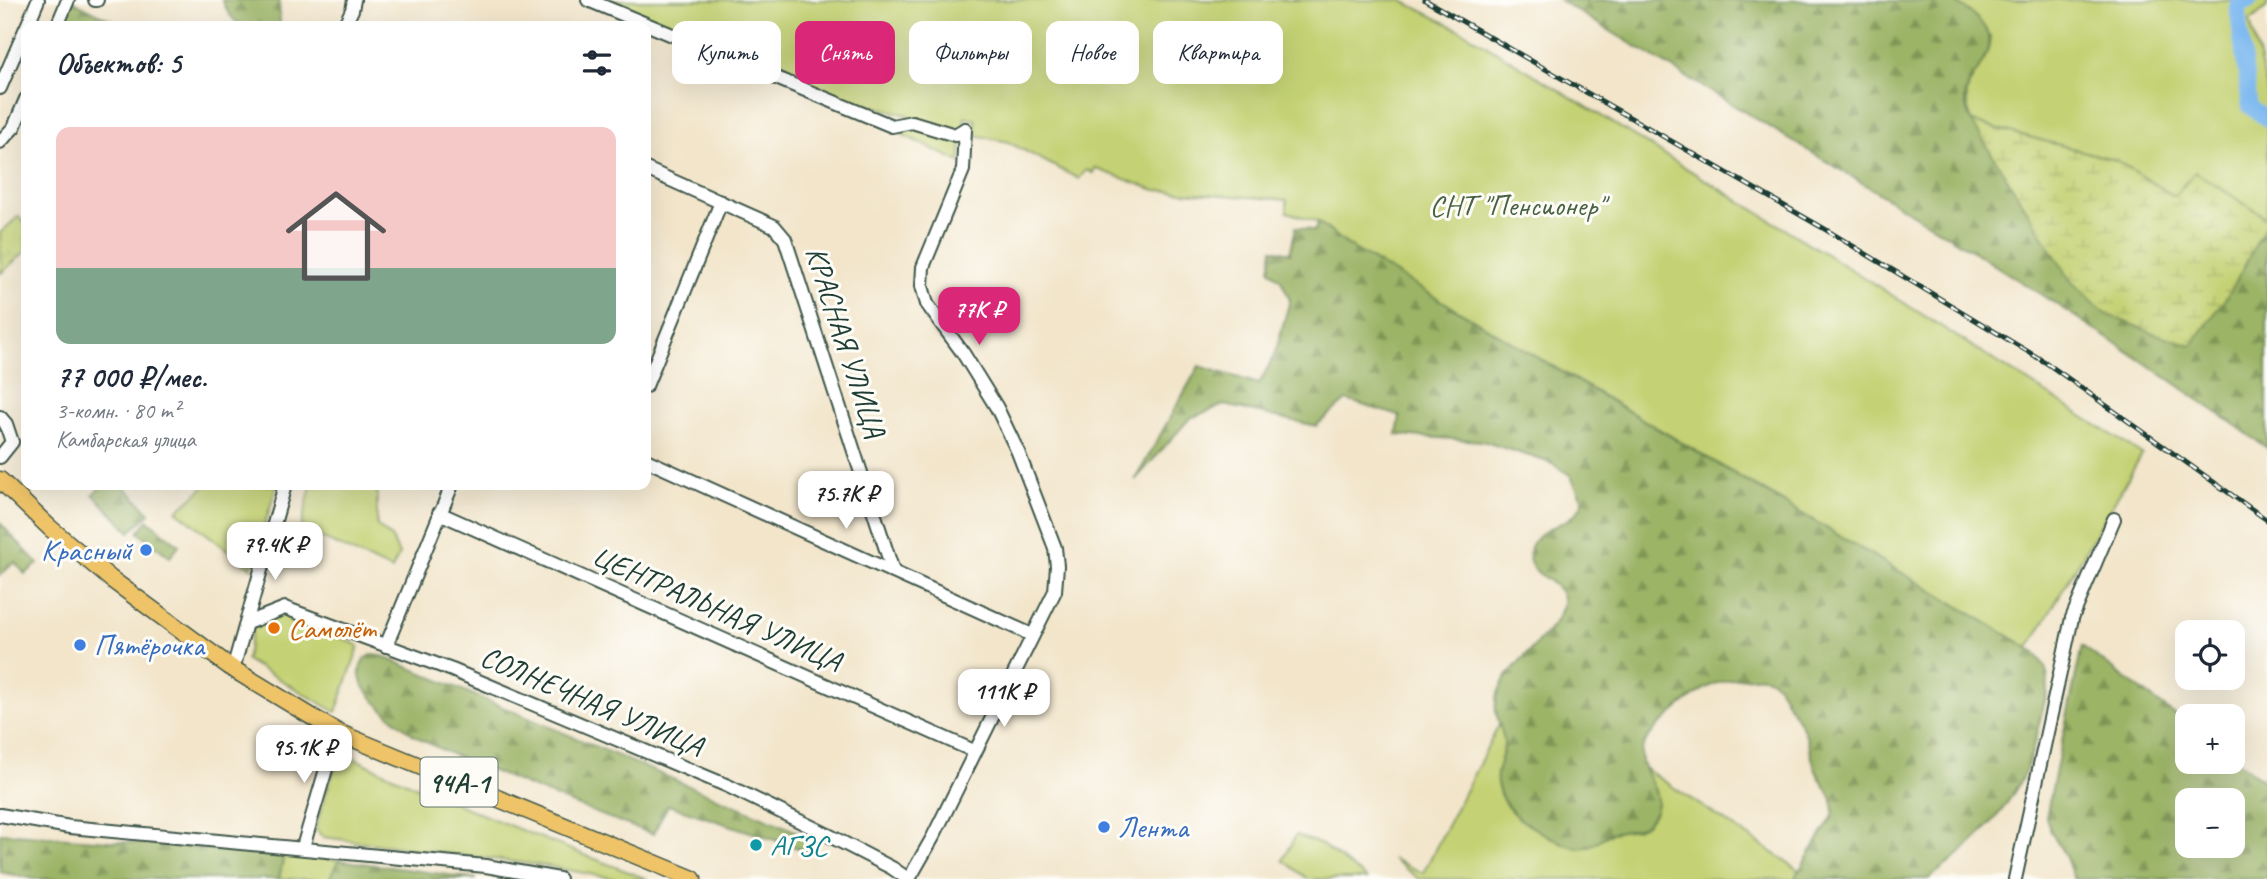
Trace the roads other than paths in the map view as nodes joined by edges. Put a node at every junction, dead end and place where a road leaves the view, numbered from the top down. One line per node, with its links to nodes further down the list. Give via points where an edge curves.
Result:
1 (38, 0): 5 (street)
2 (68, 0): 6 (street)
3 (354, 0): 7 (street)
4 (588, 0): 8 (street)
5 (29, 21)
6 (59, 21)
7 (346, 21)
8 (639, 21)
9 (651, 26): 27 (street, via 892,126 912,122 955,135 965,129 963,170 923,267 922,286 928,304 997,408 1055,548 1055,591)
10 (21, 41): 11 (street)
11 (0, 88)
12 (21, 111): 13 (street)
13 (0, 142)
14 (651, 172): 15 (street, КРАСНАЯ УЛИЦА)
15 (721, 202): 16 (street); 25 (street, КРАСНАЯ УЛИЦА, via 774,226 785,239)
16 (651, 374)
17 (0, 417): 18 (street, via 12,442)
18 (0, 457)
19 (651, 462): 25 (street)
20 (0, 480): 29 (main road, 94А-1, via 90,564)
21 (284, 490): 26 (street)
22 (450, 490): 23 (street)
23 (439, 513): 28 (street); 31 (street, ЦЕНТРАЛЬНАЯ УЛИЦА)
24 (2114, 519): 37 (street, via 2072,618)
25 (893, 571): 27 (street)
26 (247, 623): 28 (street, СОЛНЕЧНАЯ УЛИЦА, via 285,608); 29 (street)
27 (1032, 635): 31 (street)
28 (386, 646): 36 (street, СОЛНЕЧНАЯ УЛИЦА, via 727,786)
29 (233, 669): 30 (main road, 94А-1)
30 (337, 732): 33 (street); 35 (main road, 94А-1)
31 (974, 751): 36 (street)
32 (0, 815): 33 (street, via 70,827)
33 (303, 847): 34 (street, via 486,866)
34 (559, 879)
35 (694, 879)
36 (909, 879)
37 (2015, 879)

